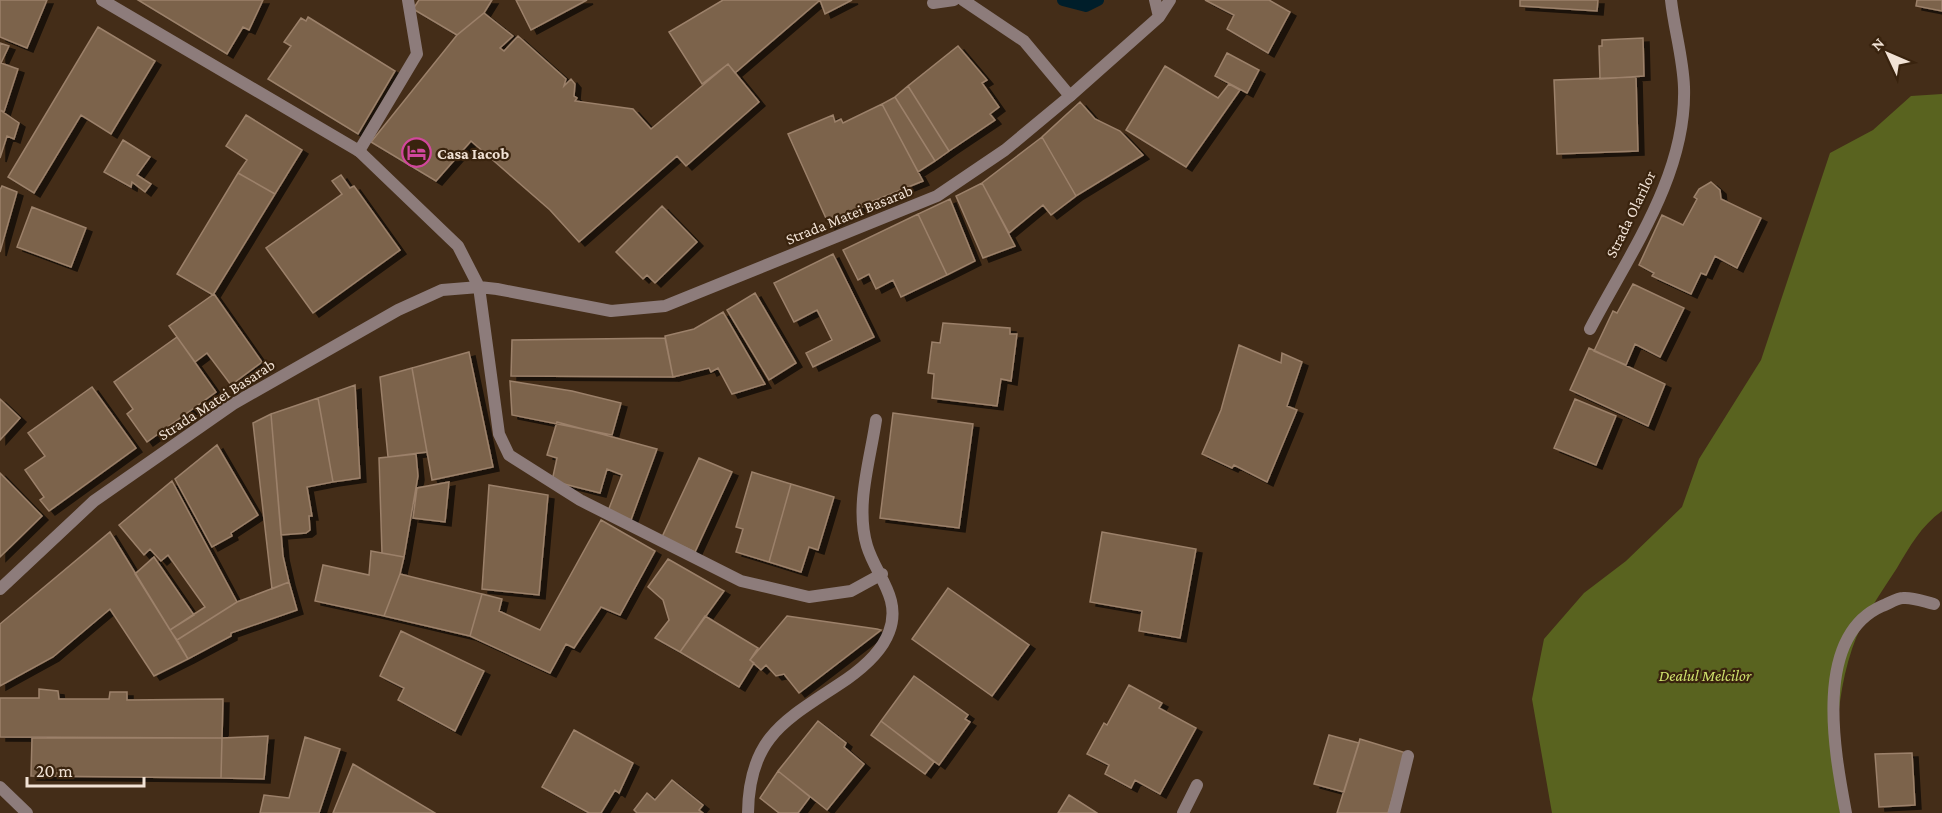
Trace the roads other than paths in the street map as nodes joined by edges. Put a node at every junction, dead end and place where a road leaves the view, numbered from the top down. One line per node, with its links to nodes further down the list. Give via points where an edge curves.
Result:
1 (102, 0): 11 (street)
2 (408, 0): 11 (street, via 417,54)
3 (954, 0): 8 (street)
4 (963, 0): 10 (street, via 1024,41)
5 (1155, 0): 9 (street)
6 (1170, 0): 9 (street, Strada Matei Basarab)
7 (1671, 0): 13 (street, Strada Olarilor, via 1684,87 1678,146 1662,194)
8 (933, 3)
9 (1159, 17): 10 (street, Strada Matei Basarab)
10 (1071, 96): 12 (street, Strada Matei Basarab, via 1005,150 937,196 665,306 611,311)
11 (358, 151): 12 (street, via 458,246)
12 (478, 287): 15 (street, via 499,434 509,455 580,500 741,581 809,597 851,591); 16 (street, Strada Matei Basarab, via 442,290 398,310 233,404 94,501)
13 (1590, 329)
14 (876, 420): 15 (street, via 861,520 868,549)
15 (882, 574): 22 (street, via 893,603 889,631 863,668 790,717 766,740 753,765)
16 (0, 589)
17 (1934, 604): 25 (street, via 1902,597 1870,611 1851,633 1837,661 1833,714)
18 (1408, 756): 24 (street)
19 (1197, 784): 23 (street)
20 (0, 787): 21 (street)
21 (27, 813)
22 (748, 813)
23 (1183, 813)
24 (1394, 813)
25 (1846, 813)

